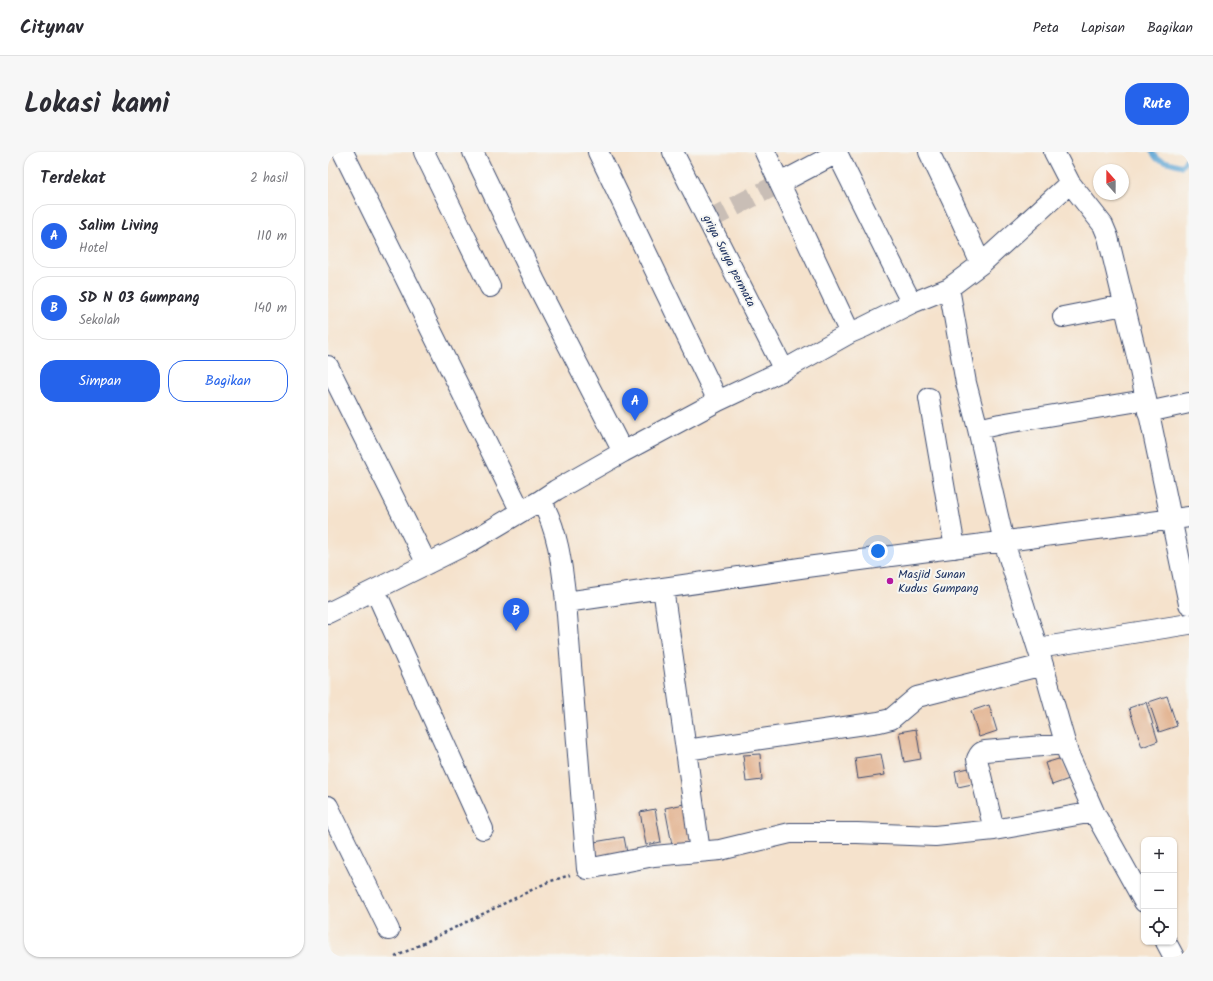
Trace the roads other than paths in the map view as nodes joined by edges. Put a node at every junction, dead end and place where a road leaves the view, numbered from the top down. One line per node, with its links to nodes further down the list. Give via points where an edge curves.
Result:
1 (342, 152): 10 (street); 29 (street)
2 (424, 152): 14 (street)
3 (473, 152): 27 (street, via 535,281)
4 (598, 152): 23 (street)
5 (673, 152): 21 (street, griya Surya permata)
6 (765, 152): 12 (street)
7 (837, 152): 12 (street); 16 (street)
8 (929, 152): 13 (street)
9 (1054, 152): 11 (street)
10 (328, 159)
11 (1070, 182): 13 (street); 17 (street, via 1103,225)
12 (780, 183): 19 (street)
13 (981, 264): 15 (street)
14 (490, 287)
15 (949, 288): 16 (street); 26 (street, via 966,383)
16 (912, 303): 19 (street)
17 (1124, 306): 18 (street); 25 (street)
18 (1063, 317)
19 (850, 332): 21 (street)
20 (328, 366): 33 (street)
21 (784, 370): 23 (street)
22 (929, 398): 32 (street)
23 (718, 401): 27 (street)
24 (1189, 403): 25 (street)
25 (1147, 406): 26 (street); 30 (street)
26 (978, 429): 31 (street)
27 (623, 452): 28 (street)
28 (541, 500): 29 (street); 36 (street, via 547,510 560,552)
29 (521, 512): 33 (street)
30 (1180, 518): 31 (street); 37 (street)
31 (1004, 542): 32 (street); 40 (street)
32 (955, 548): 34 (street)
33 (427, 564): 35 (street)
34 (663, 588): 36 (street); 42 (street)
35 (375, 590): 38 (street); 45 (street)
36 (566, 602): 47 (street, via 587,869 654,856)
37 (1189, 604)
38 (328, 613)
39 (1189, 624): 40 (street)
40 (1041, 656): 41 (street); 42 (street, via 917,697 891,718 879,722)
41 (1065, 744): 44 (street); 46 (street, via 985,751 979,754 977,759)
42 (686, 750): 47 (street)
43 (328, 806): 49 (street)
44 (1094, 812): 46 (street); 48 (street)
45 (483, 829)
46 (994, 830): 47 (street, via 935,836 790,833 720,850)
47 (700, 852)
48 (1141, 897)
49 (389, 930)
50 (1168, 945): 51 (street)
51 (1174, 957)

